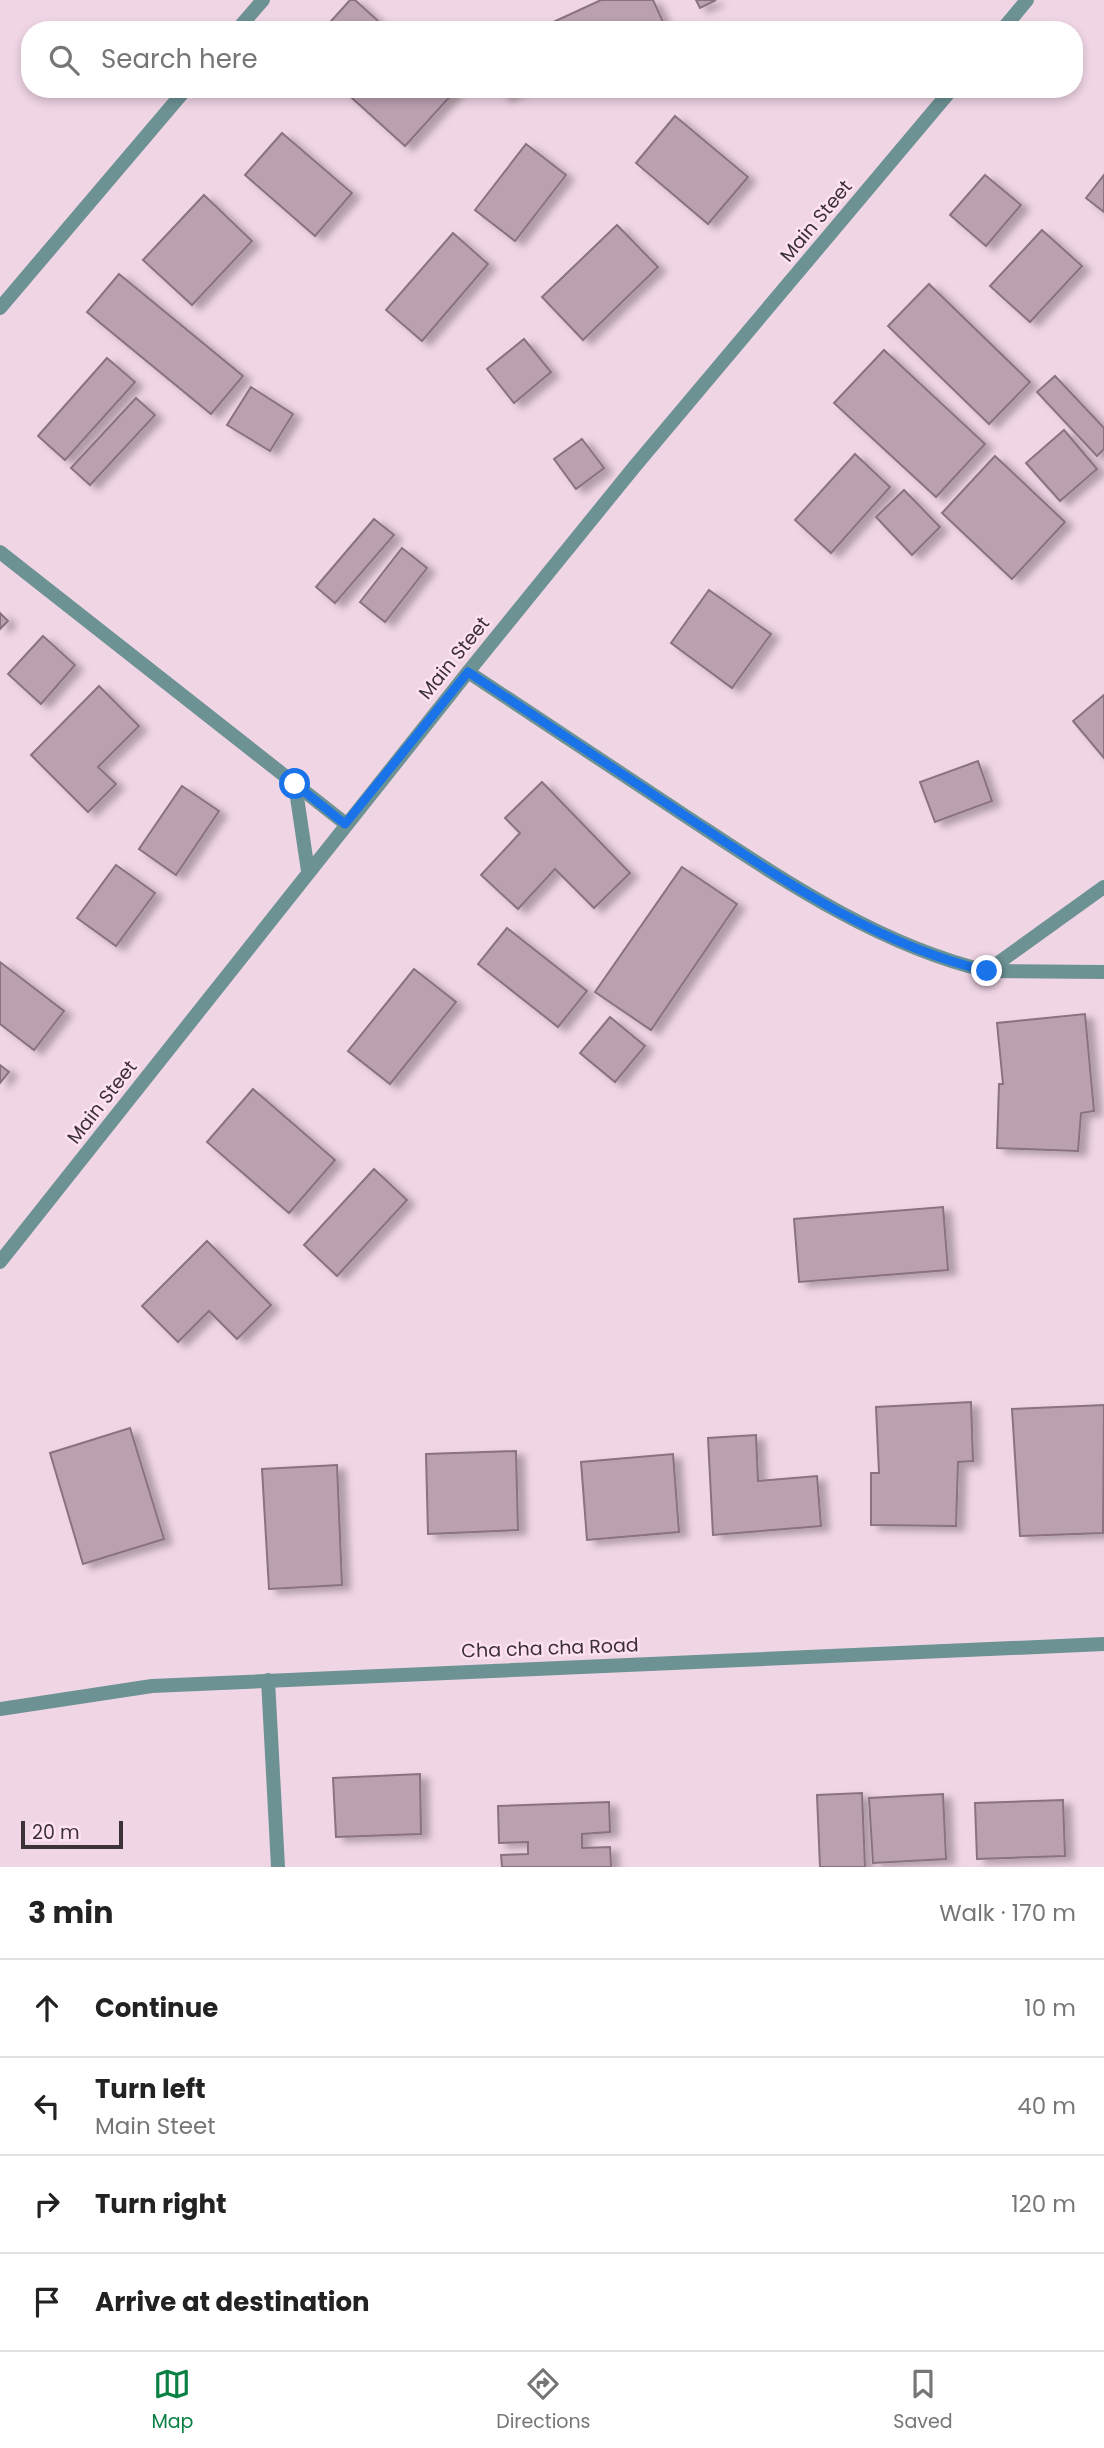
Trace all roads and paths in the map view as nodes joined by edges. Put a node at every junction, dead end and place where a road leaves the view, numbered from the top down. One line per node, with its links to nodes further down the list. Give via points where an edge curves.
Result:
1 (263, 0): 3 (street)
2 (1027, 0): 4 (street)
3 (245, 21)
4 (1010, 21)
5 (178, 98): 7 (street)
6 (944, 98): 9 (street, Main Steet)
7 (0, 308)
8 (0, 552): 10 (street)
9 (468, 672): 11 (street, Main Steet); 14 (street, via 762,866 885,937 941,960)
10 (295, 784): 11 (street); 12 (street)
11 (345, 824): 12 (street, Main Steet)
12 (308, 871): 16 (street, Main Steet)
13 (1104, 887): 14 (street)
14 (987, 971): 15 (street)
15 (1104, 972)
16 (0, 1262)
17 (1104, 1644): 18 (street, Cha cha cha Road)
18 (268, 1680): 19 (street, Cha cha cha Road, via 152,1686); 20 (street)
19 (0, 1709)
20 (278, 1867)

